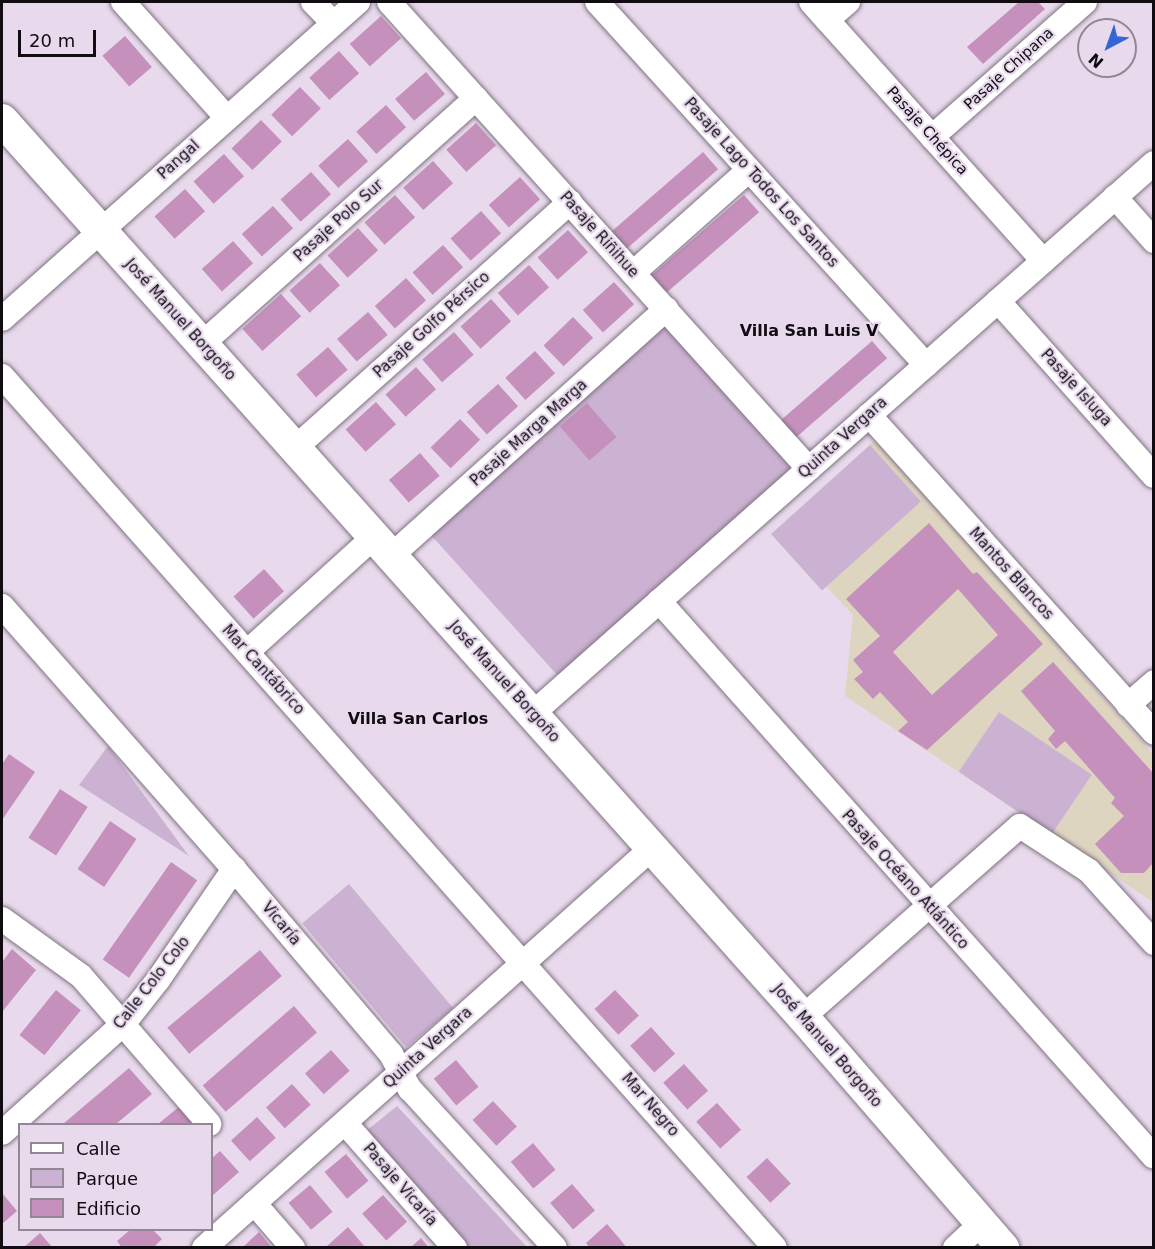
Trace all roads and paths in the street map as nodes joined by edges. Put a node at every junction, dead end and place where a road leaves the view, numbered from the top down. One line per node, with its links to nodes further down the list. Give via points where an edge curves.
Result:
1 (123, 2): 12 (street)
2 (313, 2): 10 (street)
3 (358, 2): 10 (street, Pangal)
4 (389, 2): 11 (street, Pasaje Riñihue)
5 (597, 2): 16 (street, Pasaje Lago Todos Los Santos)
6 (811, 2): 9 (street, Pasaje Chépica)
7 (848, 2): 9 (street)
8 (1085, 2): 14 (street, Pasaje Chipana)
9 (827, 20): 14 (street, Pasaje Chépica)
10 (333, 23): 12 (street, Pangal)
11 (476, 98): 18 (street, Pasaje Riñihue); 26 (street, Pasaje Polo Sur)
12 (227, 118): 19 (street, Pangal)
13 (2, 120): 19 (street, José Manuel Borgoño)
14 (932, 137): 21 (street, Pasaje Chépica)
15 (1154, 163): 17 (street, Quinta Vergara)
16 (749, 170): 22 (street); 27 (street, Pasaje Lago Todos Los Santos)
17 (1115, 197): 20 (street); 21 (street, Quinta Vergara)
18 (570, 202): 22 (street, Pasaje Riñihue); 30 (street, Pasaje Golfo Pérsico)
19 (100, 231): 25 (street, Pangal); 26 (street, José Manuel Borgoño)
20 (1154, 241)
21 (1043, 261): 23 (street, Quinta Vergara)
22 (633, 273): 24 (street, Pasaje Riñihue)
23 (998, 301): 27 (street, Quinta Vergara); 32 (street, Pasaje Isluga)
24 (666, 309): 31 (street, Pasaje Riñihue); 33 (street, Pasaje Marga Marga)
25 (2, 319)
26 (202, 344): 30 (street, José Manuel Borgoño)
27 (926, 365): 29 (street, Quinta Vergara)
28 (2, 376): 36 (street, Mar Cantábrico)
29 (869, 415): 31 (street, Quinta Vergara); 38 (street, Mantos Blancos)
30 (295, 448): 33 (street, José Manuel Borgoño)
31 (809, 469): 34 (street, Quinta Vergara)
32 (1154, 476)
33 (382, 547): 36 (street, Pasaje Marga Marga); 39 (street, José Manuel Borgoño)
34 (659, 600): 39 (street, Quinta Vergara); 43 (street, Pasaje Océano Atlántico)
35 (2, 606): 42 (street, Vicaría)
36 (247, 652): 46 (street, Mar Cantábrico)
37 (1154, 682): 38 (street)
38 (1128, 705): 40 (street, Mantos Blancos)
39 (532, 714): 41 (street, José Manuel Borgoño)
40 (1154, 733)
41 (652, 848): 46 (street, Quinta Vergara); 47 (street, José Manuel Borgoño)
42 (234, 869): 48 (street, Calle Colo Colo); 49 (street, Vicaría, via 391,1054)
43 (929, 907): 45 (street, via 1020,826 1089,871); 47 (street); 53 (street, Pasaje Océano Atlántico)
44 (2, 919): 48 (street, via 81,976)
45 (1154, 943)
46 (524, 963): 49 (street, Quinta Vergara); 60 (street, Mar Negro)
47 (803, 1017): 55 (street, José Manuel Borgoño)
48 (124, 1023): 50 (street); 52 (street, Calle Colo Colo)
49 (401, 1072): 51 (street, Quinta Vergara); 59 (street, Vicaría, via 410,1089)
50 (207, 1123)
51 (345, 1123): 54 (street, Quinta Vergara); 58 (street, Pasaje Vicaría)
52 (2, 1133)
53 (1154, 1156)
54 (254, 1203): 56 (street, Quinta Vergara); 57 (street)
55 (982, 1223): 61 (street); 62 (street, José Manuel Borgoño)
56 (204, 1248)
57 (294, 1248)
58 (454, 1248)
59 (555, 1248)
60 (775, 1248)
61 (956, 1248)
62 (1003, 1248)

